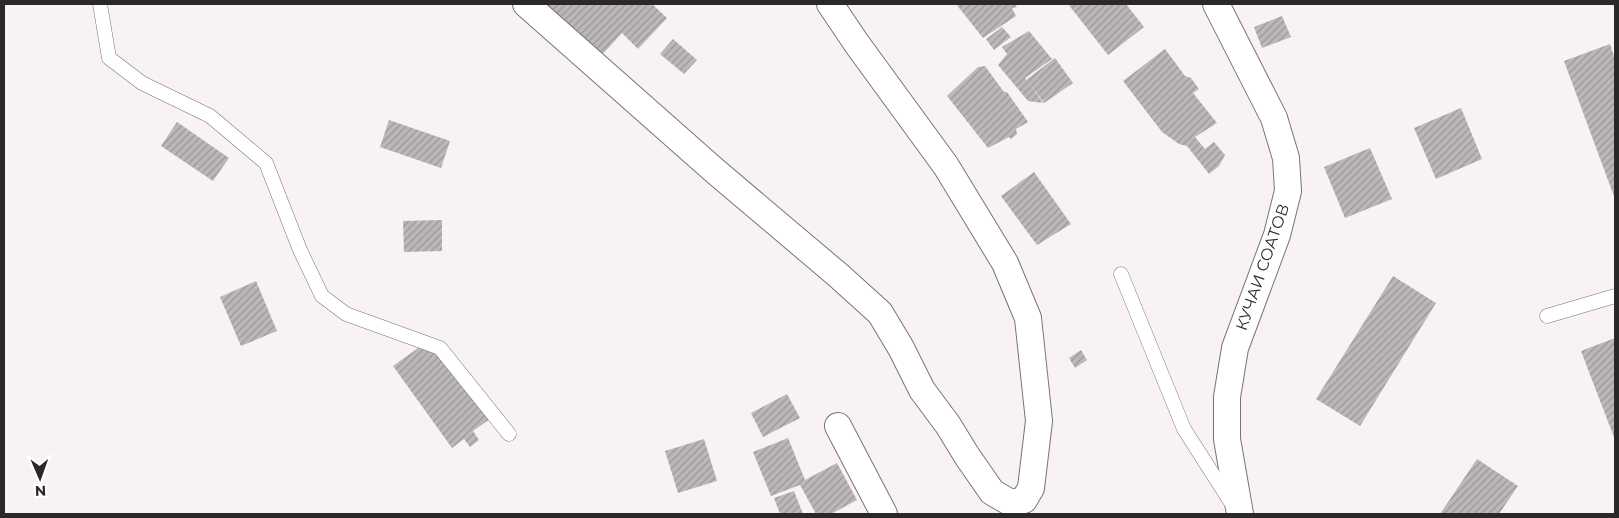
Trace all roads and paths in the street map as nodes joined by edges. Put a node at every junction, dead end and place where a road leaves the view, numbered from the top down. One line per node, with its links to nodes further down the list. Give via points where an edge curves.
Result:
1 (100, 4): 9 (lane, via 109,58 142,83 210,116 266,163 322,296 346,314 440,348)
2 (526, 4): 10 (street, via 880,314 922,390 992,492 1010,504)
3 (830, 4): 10 (street, via 946,166 1005,263 1028,318 1039,421)
4 (1216, 4): 12 (street, КУЧАИ СОАТОВ, via 1274,118 1286,158 1288,191 1277,235 1234,348 1227,397 1227,439)
5 (1121, 274): 12 (lane, via 1184,430)
6 (1615, 296): 7 (lane)
7 (1548, 316)
8 (838, 426): 11 (street)
9 (509, 434)
10 (1028, 507)
11 (884, 514)
12 (1239, 514)

